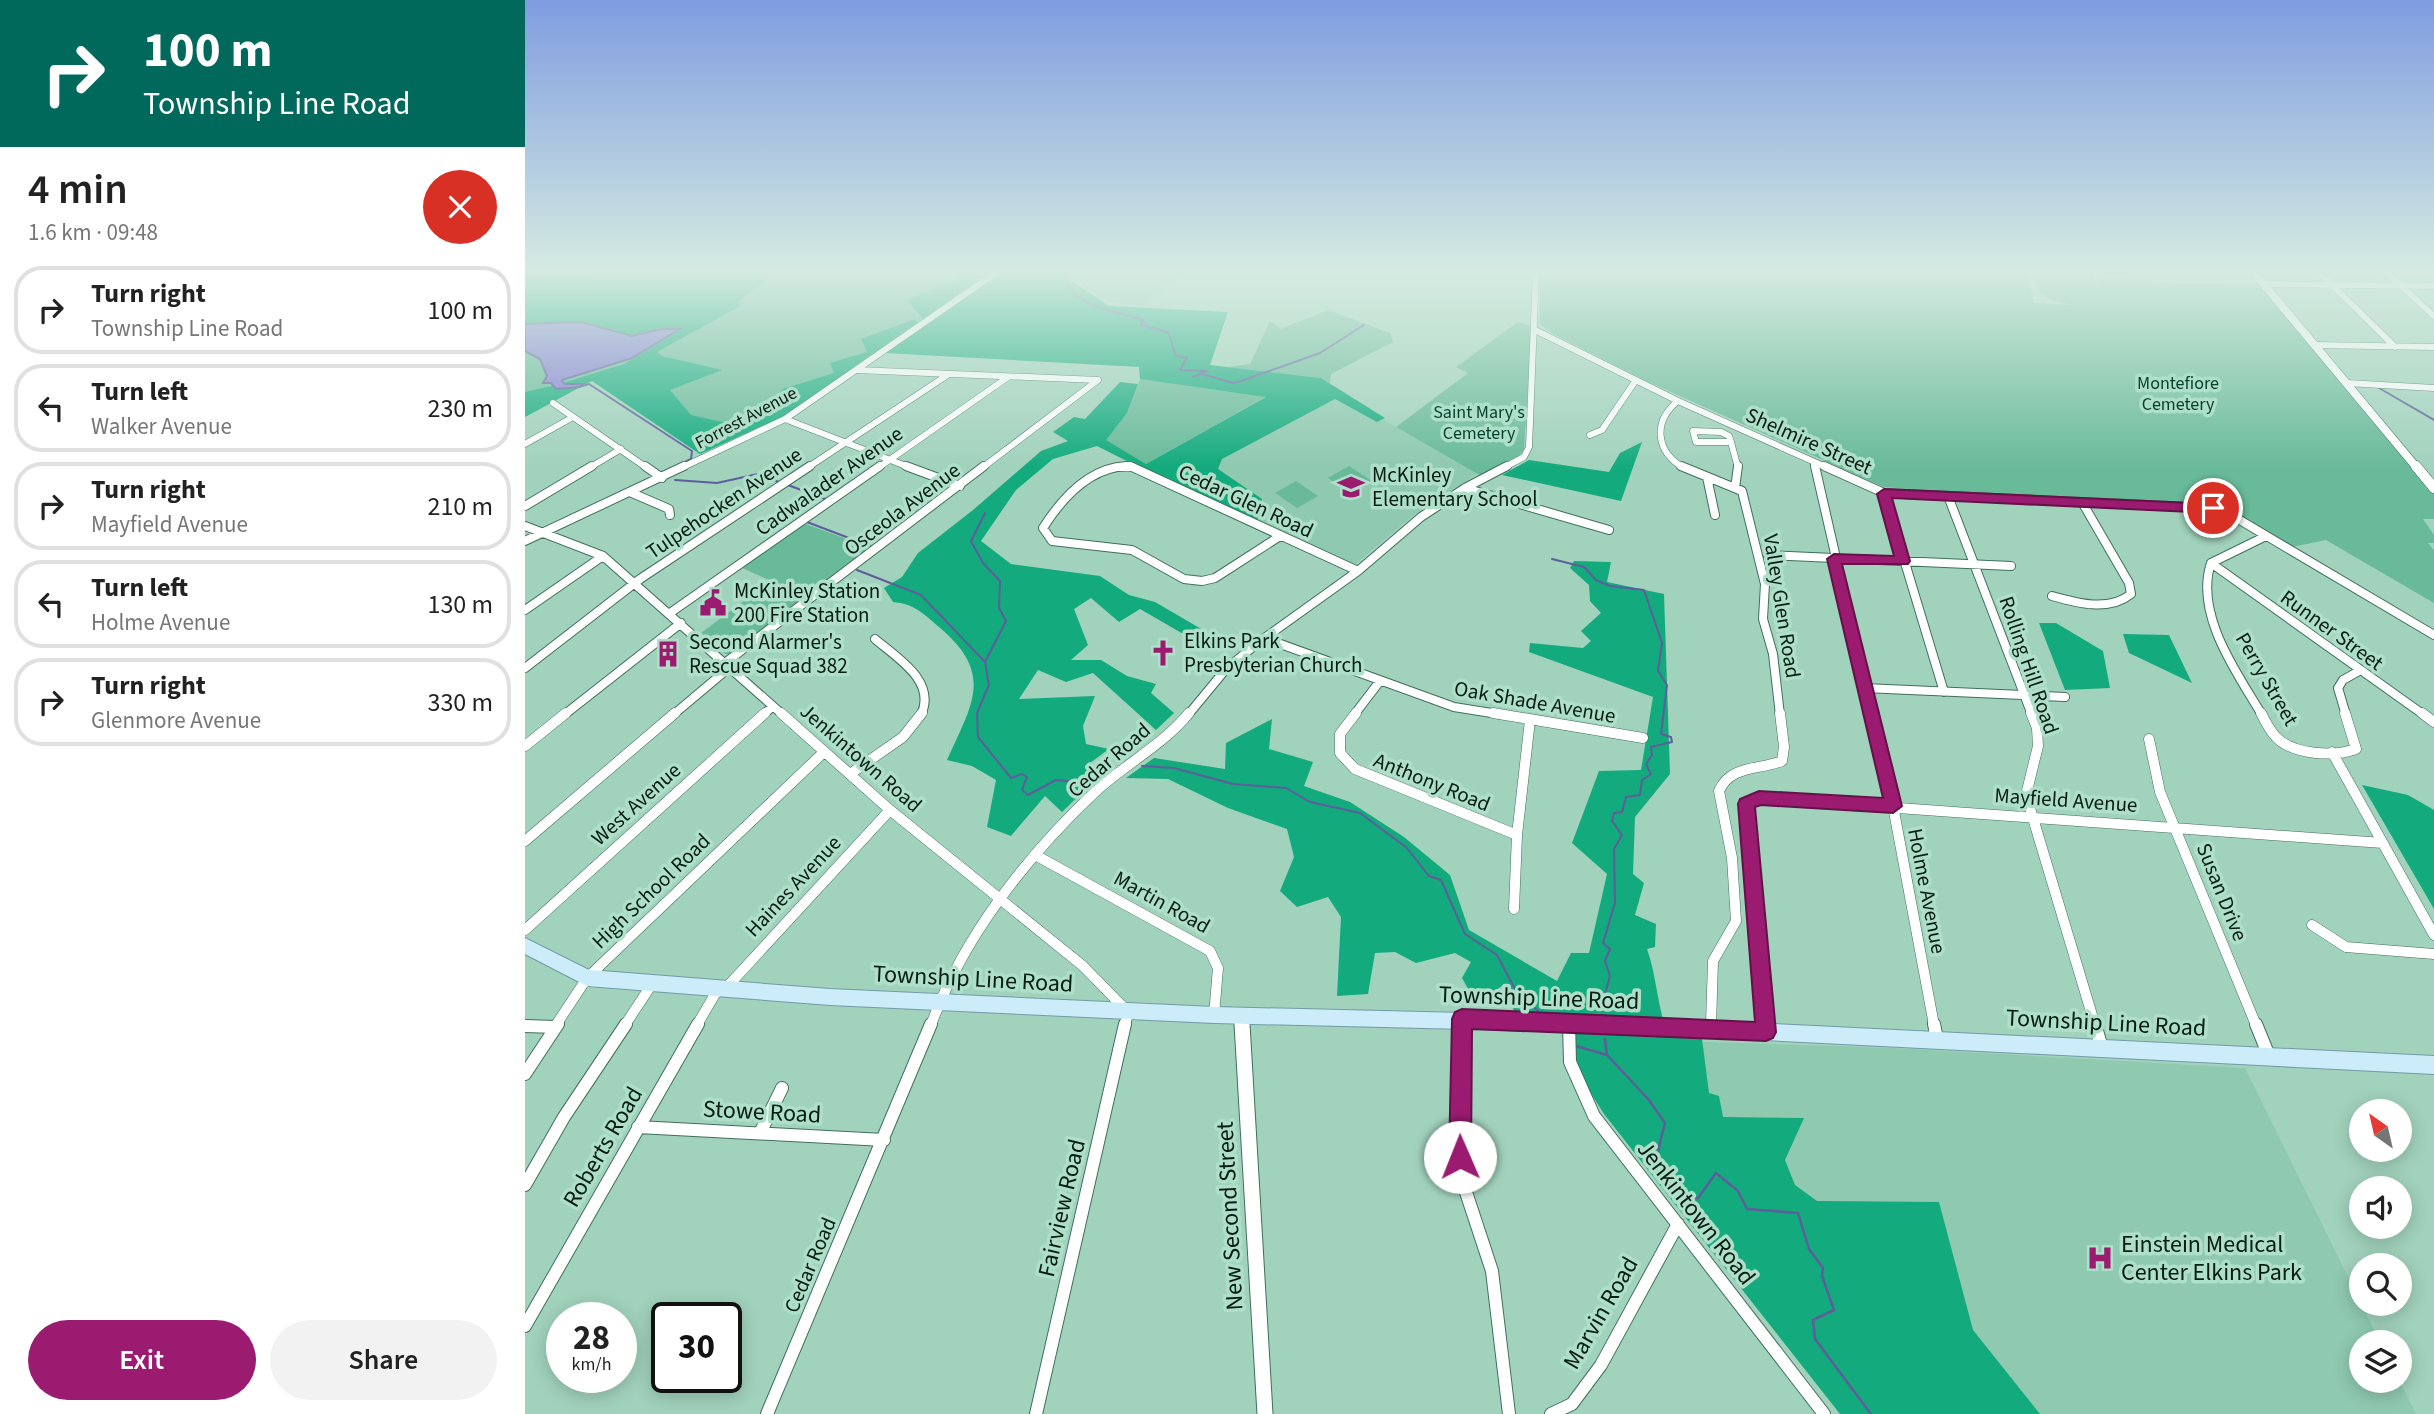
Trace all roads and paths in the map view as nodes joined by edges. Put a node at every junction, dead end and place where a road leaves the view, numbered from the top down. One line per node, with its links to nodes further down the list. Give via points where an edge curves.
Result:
1 (906, 336): 10 (street, Forrest Avenue)
2 (1535, 336): 6 (street, Cedar Road)
3 (2307, 336): 7 (street)
4 (2384, 336): 8 (street)
5 (1549, 337): 6 (street); 13 (street, Shelmire Street)
6 (1535, 341): 31 (street, Cedar Road, via 1529,449 1524,457)
7 (2315, 345): 8 (street); 14 (street)
8 (2395, 346): 9 (street)
9 (2434, 347)
10 (857, 370): 11 (street); 19 (street, Forrest Avenue)
11 (949, 374): 12 (street); 22 (street, Tulpehocken Avenue)
12 (1008, 377): 25 (street, Cadwalader Avenue); 30 (street, Osceola Avenue, via 1098,380)
13 (1636, 380): 16 (street, Shelmire Street); 20 (street, via 1602,430)
14 (2347, 383): 15 (street); 33 (street)
15 (2434, 388)
16 (1678, 401): 26 (street, Shelmire Street); 28 (street, via 1660,422 1659,439 1677,463)
17 (553, 403): 18 (street)
18 (573, 417): 23 (street); 24 (street)
19 (786, 419): 22 (street); 29 (street, Forrest Avenue)
20 (1590, 435)
21 (1731, 442): 21 (street, via 1721,432 1693,431 1696,442); 32 (street, via 1738,465)
22 (845, 443): 25 (street); 56 (street, Tulpehocken Avenue, via 640,579)
23 (525, 444)
24 (621, 449): 29 (street); 38 (street)
25 (891, 459): 30 (street); 59 (street, Cadwalader Avenue)
26 (1814, 464): 35 (street, Shelmire Street); 50 (street, Holme Avenue)
27 (1118, 465): 42 (street, via 1093,475); 45 (street, Cedar Glen Road, via 1130,466)
28 (1707, 477): 32 (street); 40 (street)
29 (661, 478): 34 (street, Forrest Avenue)
30 (960, 486): 64 (street, Osceola Avenue)
31 (1465, 488): 43 (street); 55 (street, Cedar Road)
32 (1735, 488): 107 (street, Valley Glen Road, via 1742,491 1765,584 1763,619 1773,654 1784,747 1782,761 1775,765 1734,771 1721,782 1736,921 1713,961)
33 (2434, 488)
34 (632, 493): 39 (street, via 670,509); 44 (street, Forrest Avenue)
35 (1884, 494): 36 (street, Shelmire Street); 51 (street)
36 (1948, 496): 37 (street, Shelmire Street); 53 (street, Rolling Hill Road)
37 (2082, 502): 46 (street, Shelmire Street, via 2213,508); 57 (street, via 2131,594 2115,602)
38 (525, 506)
39 (670, 514)
40 (1715, 515)
41 (525, 526): 44 (street, Jenkintown Road)
42 (1043, 527): 45 (street, via 1052,541 1132,550 1184,579 1202,581 1215,578)
43 (1609, 530)
44 (543, 533): 47 (street, Forrest Avenue); 49 (street, Jenkintown Road)
45 (1280, 536): 55 (street, Cedar Glen Road)
46 (2266, 536): 52 (street); 61 (street, Shelmire Street)
47 (525, 541)
48 (1767, 555): 50 (street)
49 (603, 556): 56 (street, Jenkintown Road); 58 (street)
50 (1834, 559): 51 (street); 68 (street, Holme Avenue)
51 (1903, 561): 53 (street); 69 (street)
52 (2211, 563): 66 (street, Runner Street); 79 (street, Perry Street, via 2205,571 2206,600 2215,627 2275,737 2296,750)
53 (1975, 565): 54 (street); 70 (street, Rolling Hill Road)
54 (2011, 566)
55 (1358, 571): 62 (street, Cedar Road)
56 (636, 586): 59 (street, Jenkintown Road); 65 (street, Tulpehocken Avenue)
57 (2052, 596)
58 (527, 607)
59 (670, 613): 60 (street, Jenkintown Road)
60 (681, 623): 64 (street, Jenkintown Road); 77 (street)
61 (2434, 635)
62 (1264, 638): 67 (street, Oak Shade Avenue); 88 (street, Cedar Road, via 1226,669 1182,722 1095,792)
63 (875, 639): 80 (street, via 922,685 923,710 900,739)
64 (728, 665): 72 (street, Jenkintown Road); 86 (street, Osceola Avenue)
65 (525, 668)
66 (2359, 671): 74 (street, Runner Street); 79 (street, via 2338,688 2356,749)
67 (1380, 681): 73 (street, Oak Shade Avenue, via 1454,707); 85 (street, Anthony Road, via 1340,734 1340,753 1355,769)
68 (1864, 688): 69 (street); 81 (street, Holme Avenue)
69 (1944, 692): 70 (street)
70 (2025, 697): 71 (street); 83 (street, Rolling Hill Road, via 2040,742 2026,796)
71 (2065, 697)
72 (773, 706): 78 (street, Jenkintown Road); 92 (street, West Avenue)
73 (1530, 720): 75 (street, Oak Shade Avenue); 85 (street)
74 (2434, 722)
75 (1643, 738)
76 (2149, 739): 84 (street, Susan Drive, via 2160,792)
77 (525, 746)
78 (824, 752): 80 (street, Jenkintown Road); 96 (street, High School Road)
79 (2332, 752): 87 (street)
80 (850, 774): 82 (street, Jenkintown Road)
81 (1893, 806): 83 (street, Mayfield Avenue); 108 (street, Mayfield Avenue, via 1759,798 1746,804); 109 (street, Holme Avenue)
82 (890, 810): 89 (street, Jenkintown Road); 98 (street, Haines Avenue)
83 (2031, 817): 84 (street, Mayfield Avenue); 110 (street, Rolling Hill Road)
84 (2175, 827): 87 (street, Mayfield Avenue); 111 (street, Susan Drive)
85 (1517, 835): 90 (street)
86 (525, 841)
87 (2383, 843): 93 (street)
88 (1037, 856): 89 (street, Cedar Road); 101 (street, Martin Road, via 1210,951 1218,968)
89 (997, 899): 99 (street, Cedar Road); 100 (street, Jenkintown Road, via 1083,966)
90 (1514, 909)
91 (2312, 925): 95 (street, via 2346,947)
92 (525, 930)
93 (2434, 935)
94 (525, 946): 96 (main road, Township Line Road)
95 (2434, 954)
96 (587, 978): 97 (main road, Township Line Road); 106 (street, High School Road)
97 (652, 984): 98 (main road, Township Line Road); 118 (street)
98 (721, 989): 99 (main road, Township Line Road); 115 (street, Roberts Road)
99 (940, 1000): 100 (main road, Township Line Road); 117 (street, Cedar Road)
100 (1128, 1012): 101 (main road, Township Line Road); 122 (street, Fairview Road)
101 (1214, 1015): 102 (main road, Township Line Road)
102 (1241, 1016): 103 (main road, Township Line Road); 123 (street, New Second Street)
103 (1462, 1019): 104 (main road, Township Line Road); 124 (street, via 1461,1177 1492,1271)
104 (1569, 1024): 107 (main road, Township Line Road); 119 (street, Jenkintown Road, via 1570,1070 1594,1116)
105 (525, 1026): 106 (street)
106 (555, 1027): 113 (street, High School Road)
107 (1711, 1029): 108 (main road, Township Line Road)
108 (1766, 1032): 109 (main road, Township Line Road)
109 (1937, 1039): 110 (main road, Township Line Road)
110 (2102, 1048): 111 (main road, Township Line Road)
111 (2269, 1056): 112 (main road, Township Line Road)
112 (2434, 1065)
113 (525, 1074)
114 (782, 1088): 116 (street)
115 (638, 1127): 116 (street, Stowe Road); 120 (street, Roberts Road)
116 (760, 1133): 117 (street, Stowe Road)
117 (884, 1140): 121 (street, Cedar Road)
118 (525, 1185)
119 (1678, 1224): 125 (street, Marvin Road, via 1601,1365 1571,1404); 126 (street, Jenkintown Road)
120 (525, 1326)
121 (767, 1414)
122 (1037, 1414)
123 (1265, 1414)
124 (1509, 1414)
125 (1551, 1414)
126 (1824, 1414)

